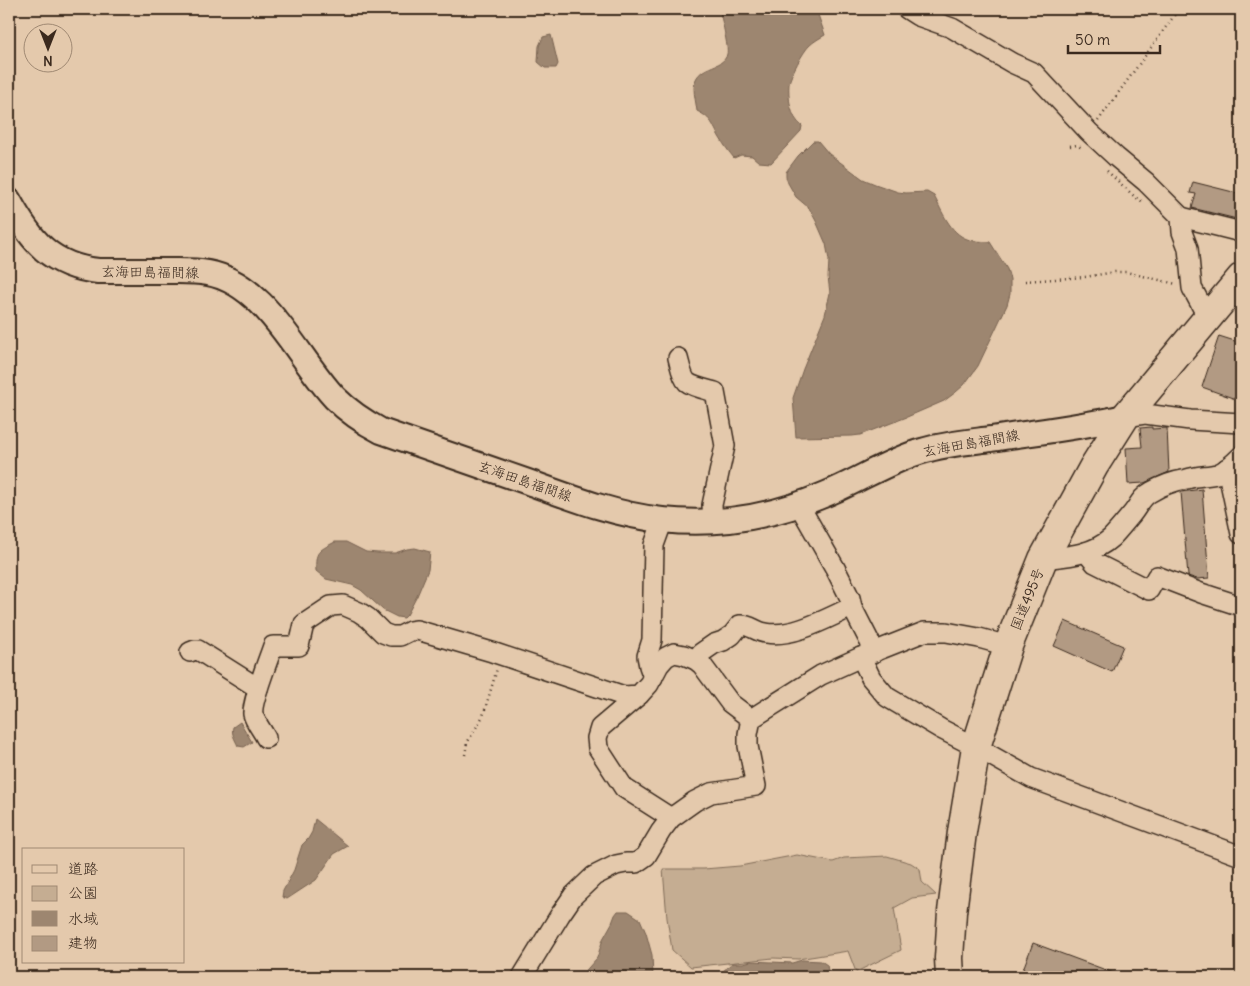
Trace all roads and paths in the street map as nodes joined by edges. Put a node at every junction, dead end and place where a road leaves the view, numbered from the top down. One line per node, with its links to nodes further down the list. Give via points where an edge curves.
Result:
1 (907, 9): 3 (street, via 952,28 1034,73)
2 (1179, 9): 3 (path)
3 (1089, 132): 5 (street)
4 (9, 201): 17 (main road, 玄海田島福間線, via 33,239 49,254 71,266 98,271 209,273 242,286 271,314 334,397 362,421 381,431 589,504)
5 (1181, 217): 6 (street); 9 (street)
6 (1241, 232)
7 (1241, 278): 10 (highway, 国道495号)
8 (1025, 281): 9 (path, via 1126,272)
9 (1192, 288): 10 (street)
10 (1208, 318): 12 (highway, 国道495号)
11 (678, 358): 18 (street, via 687,382 715,392 725,446 713,497)
12 (1125, 417): 13 (street, via 1145,414); 16 (main road, 玄海田島福間線, via 923,450); 21 (highway, 国道495号)
13 (1241, 423)
14 (1241, 456): 15 (street)
15 (1227, 468): 19 (street); 20 (street, via 1153,491 1140,501 1112,537)
16 (799, 505): 18 (main road, 玄海田島福間線); 23 (street, via 835,568)
17 (663, 520): 18 (main road, 玄海田島福間線); 29 (street, via 654,545 652,640 648,656)
18 (713, 521)
19 (1241, 534)
20 (1086, 552): 21 (street); 22 (street, via 1095,563 1149,590 1157,576)
21 (1043, 559): 24 (highway, 国道495号)
22 (1241, 606)
23 (852, 607): 26 (street); 28 (street, via 797,631 782,634 766,634 740,625 732,635 700,653)
24 (1008, 646): 26 (street, via 946,632 924,632); 34 (highway, 国道495号)
25 (190, 652): 30 (street, via 198,650)
26 (868, 654): 32 (street, via 821,675); 34 (street, via 871,678 887,697)
27 (501, 655): 30 (street, via 417,630 400,636 383,634 359,612 343,605 331,606 304,624 300,646 272,646); 31 (street, via 624,696); 35 (path, via 483,716 467,743)
28 (696, 660): 29 (street, via 674,653 666,657); 32 (street, via 730,703)
29 (653, 676): 31 (street)
30 (258, 688): 33 (street, via 252,711)
31 (639, 695): 36 (street, via 600,728 598,748 624,788)
32 (751, 719): 36 (street, via 748,746 756,786 711,793)
33 (266, 738)
34 (976, 747): 37 (street, via 1031,778); 39 (highway, 国道495号, via 953,903)
35 (464, 755)
36 (671, 818): 38 (street, via 646,856 636,863 616,865 594,876 573,896)
37 (1241, 856)
38 (522, 977)
39 (950, 977)

